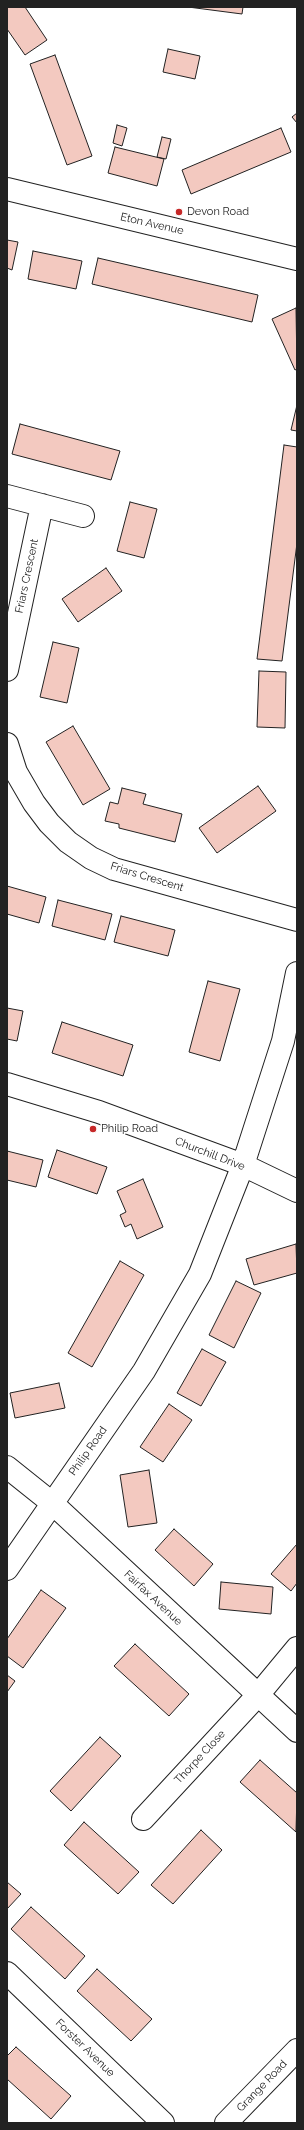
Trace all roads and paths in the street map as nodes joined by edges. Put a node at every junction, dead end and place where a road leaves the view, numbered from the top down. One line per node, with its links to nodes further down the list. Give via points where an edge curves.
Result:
1 (7, 189): 2 (street, Eton Avenue)
2 (297, 259)
3 (7, 496): 4 (street)
4 (42, 505): 5 (street); 6 (street, Friars Crescent)
5 (83, 516)
6 (7, 670)
7 (7, 744): 8 (street, Friars Crescent, via 16,772 34,803 68,842 91,858 114,869)
8 (297, 920)
9 (297, 973): 11 (street, Philip Road, via 283,1041)
10 (7, 1084): 11 (street, Churchill Drive, via 99,1112)
11 (242, 1165): 12 (street, Churchill Drive); 14 (street, Philip Road, via 200,1274 144,1371)
12 (297, 1191)
13 (7, 1467): 14 (street, Fairfax Avenue)
14 (52, 1503): 15 (street, Philip Road); 17 (street, Fairfax Avenue)
15 (7, 1569)
16 (297, 1648): 17 (street, Thorpe Close)
17 (258, 1695): 18 (street, Fairfax Avenue); 19 (street, Thorpe Close)
18 (297, 1731)
19 (143, 1819)
20 (11, 1985): 22 (street, Forster Avenue)
21 (297, 2050): 23 (street, Grange Road)
22 (163, 2123)
23 (226, 2123)

